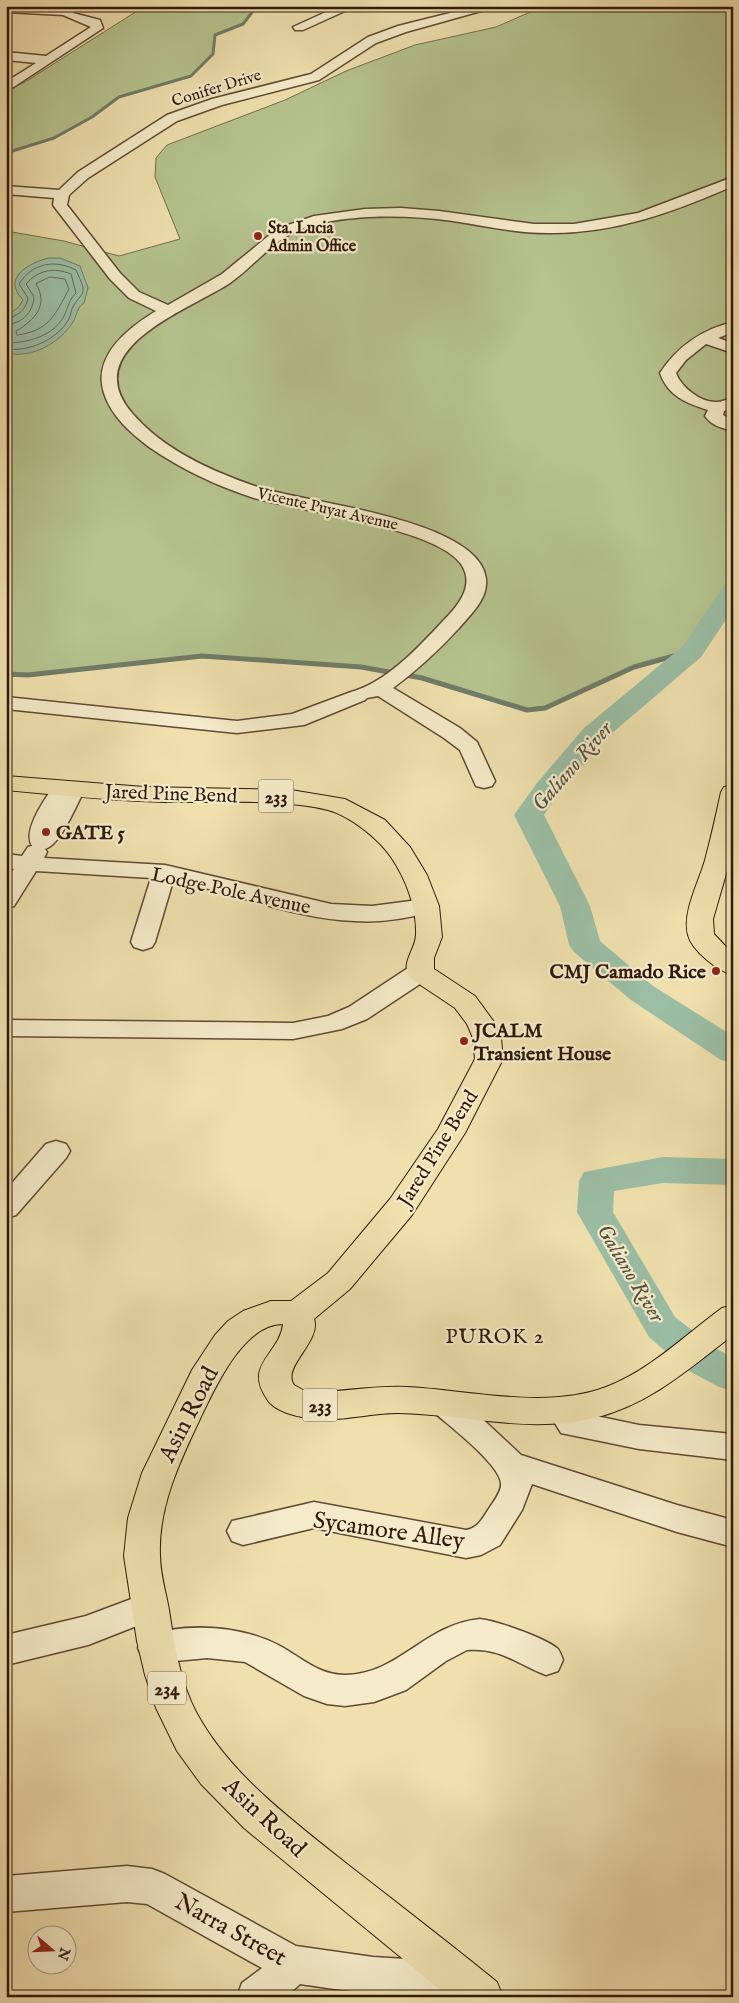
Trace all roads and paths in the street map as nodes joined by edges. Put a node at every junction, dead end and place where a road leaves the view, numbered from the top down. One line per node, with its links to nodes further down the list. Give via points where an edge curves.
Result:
1 (350, 6): 5 (street)
2 (493, 6): 11 (street, Conifer Drive, via 372,40 315,78 217,102 172,118 83,175)
3 (6, 8): 4 (street)
4 (68, 9): 7 (street, via 69,15 92,20 97,28)
5 (299, 27)
6 (6, 56): 7 (street)
7 (49, 60): 8 (street)
8 (6, 88)
9 (733, 180): 12 (street, Vicente Puyat Avenue, via 657,213 581,228 522,227 401,212 323,219 294,226 278,234 226,278)
10 (6, 190): 11 (street)
11 (62, 194): 12 (street, via 60,205 64,213 115,276 134,295)
12 (169, 310): 18 (street, Vicente Puyat Avenue, via 136,332 111,364 108,382 111,394 131,423 146,436 184,460 250,490 290,502 412,528 443,541 465,556 477,575 478,589 472,601 411,664)
13 (733, 327): 14 (street)
14 (705, 339): 15 (street); 16 (street, via 682,354 668,373 674,388 684,396)
15 (733, 348)
16 (725, 406): 17 (street, via 714,412 717,420)
17 (733, 426)
18 (375, 689): 19 (street, Vicente Puyat Avenue, via 296,720 237,727); 20 (street, via 452,733 469,747)
19 (6, 703)
20 (484, 781)
21 (6, 782): 22 (main road, Jared Pine Bend / 233)
22 (69, 789): 26 (street); 29 (main road, Jared Pine Bend / 233, via 291,797 336,804 376,825 390,839 414,875)
23 (733, 792): 24 (main road)
24 (728, 826): 31 (main road, via 700,919 701,936 719,957)
25 (6, 860): 26 (street, Lodge Pole Avenue)
26 (29, 864): 27 (street, Lodge Pole Avenue); 28 (street)
27 (164, 872): 29 (street, Lodge Pole Avenue, via 325,911 370,914); 30 (street)
28 (6, 901)
29 (426, 906): 32 (main road, Jared Pine Bend / 233, via 428,938)
30 (143, 942)
31 (733, 966)
32 (420, 972): 33 (street, via 358,1013 333,1023 293,1031); 36 (main road, Jared Pine Bend, via 465,1002 487,1038 489,1059 450,1133 401,1207 339,1280)
33 (6, 1028)
34 (56, 1151): 35 (street)
35 (6, 1208)
36 (296, 1315): 38 (main road, 233, via 300,1326 274,1380 285,1396 310,1404 404,1400); 44 (main road, Asin Road / 234, via 265,1314 221,1349 166,1453 146,1515 142,1551)
37 (733, 1317): 39 (main road, 233, via 654,1376 620,1396 603,1403)
38 (447, 1405): 39 (main road, 233); 41 (street)
39 (562, 1410): 40 (street, via 572,1424 639,1437)
40 (733, 1447)
41 (511, 1465): 42 (street, Sycamore Alley, via 517,1485 511,1502 488,1535 473,1544 314,1516); 43 (street, via 568,1480)
42 (242, 1531)
43 (733, 1534)
44 (150, 1606): 45 (main road, Asin Road / 234); 46 (street, via 88,1630)
45 (156, 1648): 47 (street, via 210,1643 256,1651 314,1684 337,1690 375,1687 395,1678 460,1636 481,1634 500,1638); 50 (main road, Asin Road / 234, via 167,1690 191,1739 243,1802)
46 (6, 1650)
47 (546, 1660)
48 (6, 1894): 49 (street, Narra Street, via 127,1884 152,1887)
49 (292, 1964): 50 (street, Narra Street); 51 (street)
50 (469, 1986)
51 (256, 1997)

